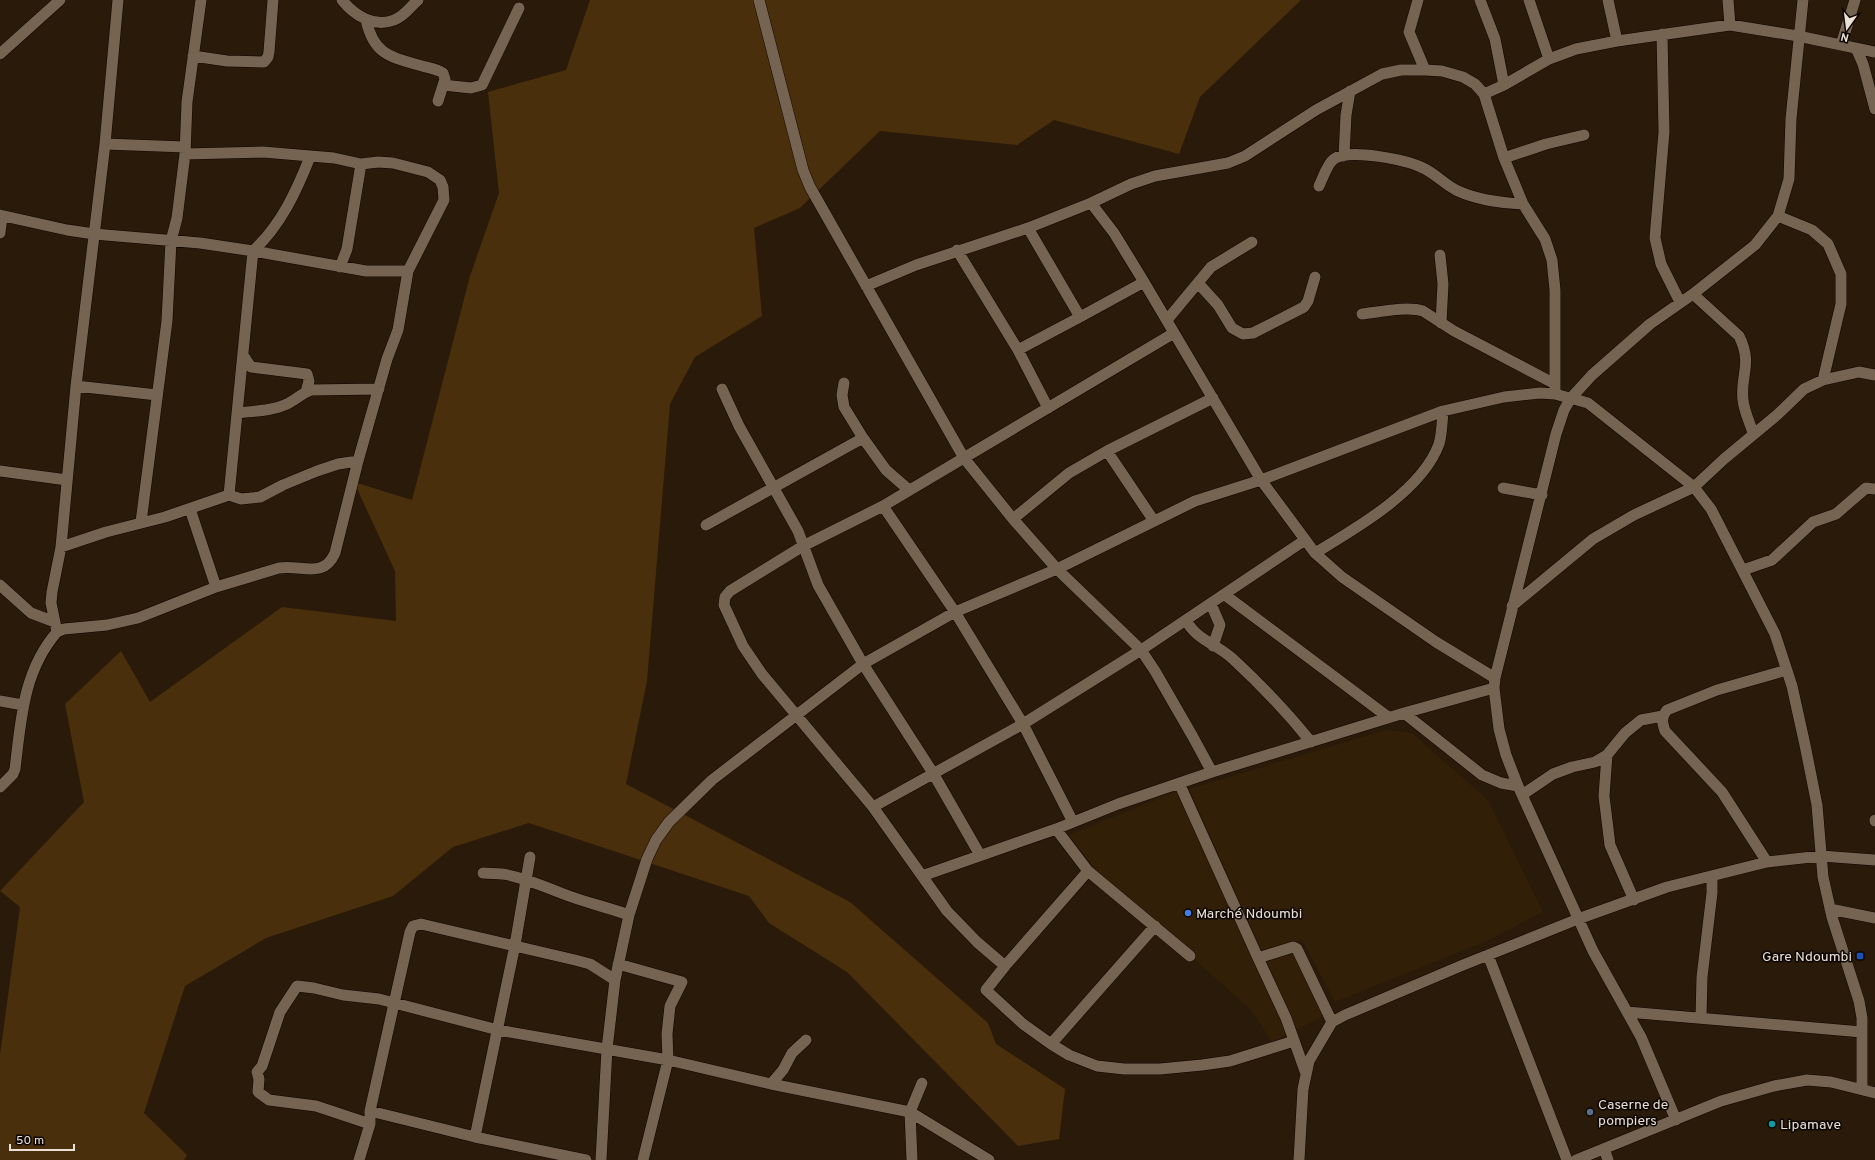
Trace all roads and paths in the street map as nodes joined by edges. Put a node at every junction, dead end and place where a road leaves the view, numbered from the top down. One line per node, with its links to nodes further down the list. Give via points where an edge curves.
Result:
1 (60, 0): 24 (street)
2 (118, 0): 35 (street)
3 (201, 0): 25 (street)
4 (273, 0): 25 (street, via 269,52 264,62 227,62)
5 (342, 0): 16 (street, via 355,14)
6 (418, 0): 16 (street, via 394,21)
7 (759, 0): 59 (street, via 803,170)
8 (1418, 0): 27 (street, via 1410,32)
9 (1480, 0): 29 (street, via 1495,39)
10 (1529, 0): 26 (street)
11 (1608, 0): 20 (street)
12 (1728, 0): 17 (street)
13 (1803, 0): 19 (street)
14 (1855, 0): 21 (street)
15 (519, 8): 28 (street, via 482,84 472,88)
16 (366, 20): 28 (street, via 375,45 393,57 440,71 445,76)
17 (1730, 25): 18 (street); 19 (street)
18 (1662, 34): 20 (street); 61 (street, via 1664,132 1655,238 1661,264)
19 (1798, 36): 21 (street); 45 (street, via 1789,179)
20 (1617, 41): 26 (street, via 1576,49)
21 (1842, 45): 22 (street)
22 (1856, 48): 23 (street); 33 (street)
23 (1875, 52)
24 (0, 54)
25 (193, 56): 36 (street, via 187,102)
26 (1549, 59): 29 (street)
27 (1425, 70): 30 (street, via 1401,70 1382,74); 31 (street, via 1442,71 1463,77 1475,84)
28 (443, 85): 32 (street)
29 (1504, 85): 31 (street)
30 (1350, 91): 37 (street, via 1344,131); 42 (street, via 1245,156 1228,163 1155,176)
31 (1484, 94): 39 (street)
32 (438, 101)
33 (1875, 109)
34 (1584, 135): 39 (street)
35 (105, 144): 36 (street); 48 (street)
36 (185, 151): 38 (street, via 264,152); 49 (street, via 177,218)
37 (1344, 156): 41 (street, via 1330,163); 43 (street, via 1379,156 1400,161 1424,168 1459,191 1505,204)
38 (310, 157): 40 (street, via 334,158); 51 (street, via 284,213 265,240)
39 (1504, 158): 43 (street)
40 (361, 164): 54 (street, via 347,249); 55 (street, via 378,162 410,166 428,172 440,180 444,200)
41 (1319, 186)
42 (1092, 203): 46 (street); 57 (street)
43 (1524, 204): 74 (street, via 1545,239 1552,260 1555,290)
44 (1, 215): 47 (street); 48 (street)
45 (1778, 216): 60 (street, via 1755,245); 70 (street, via 1812,230 1828,244 1841,274 1841,304)
46 (1028, 228): 52 (street); 63 (street)
47 (0, 233)
48 (94, 234): 49 (street); 72 (street)
49 (171, 241): 51 (street); 77 (street, via 167,321)
50 (1252, 242): 58 (street, via 1211,267)
51 (254, 250): 54 (street); 68 (street)
52 (957, 250): 59 (street); 67 (street)
53 (1440, 255): 65 (street, via 1444,284)
54 (340, 267): 55 (street, via 366,271)
55 (408, 271): 73 (street, via 398,330)
56 (1315, 278): 58 (street, via 1304,307 1253,332 1243,334 1232,328 1218,305)
57 (1144, 282): 63 (street); 64 (street)
58 (1198, 282): 64 (street)
59 (866, 286): 86 (street)
60 (1692, 294): 61 (street); 83 (street, via 1739,336 1744,344 1747,359 1743,400)
61 (1680, 302): 79 (street, via 1650,324 1592,375)
62 (1362, 314): 65 (street, via 1419,310)
63 (1080, 317): 67 (street)
64 (1167, 320): 66 (street)
65 (1441, 323): 74 (street)
66 (1174, 333): 78 (street); 80 (street)
67 (1018, 350): 80 (street)
68 (243, 355): 76 (street, via 251,367 307,374 309,381); 82 (street)
69 (1875, 375): 70 (street, via 1859,372)
70 (1823, 380): 83 (street, via 1804,389)
71 (844, 384): 84 (street, via 844,407)
72 (76, 386): 77 (street); 89 (street)
73 (379, 389): 76 (street); 87 (street)
74 (1555, 389): 79 (street); 81 (street)
75 (722, 390): 92 (street, via 739,426)
76 (306, 392): 82 (street, via 289,404 276,409)
77 (157, 395): 102 (street)
78 (1213, 398): 85 (street); 90 (street)
79 (1571, 398): 91 (street, via 1588,403); 97 (street, via 1560,422)
80 (1048, 408): 86 (street)
81 (1443, 411): 90 (street); 107 (street, via 1439,444 1423,472 1395,500 1357,528)
82 (238, 413): 96 (street)
83 (1753, 434): 91 (street)
84 (862, 438): 92 (street); 95 (street, via 886,470)
85 (1107, 451): 100 (street, via 1069,473); 101 (street)
86 (964, 458): 95 (street); 100 (street)
87 (358, 461): 96 (street, via 317,471 283,484 260,497 241,499); 111 (street, via 335,553 330,563 324,568 311,570 278,568)
88 (0, 471): 89 (street)
89 (67, 480): 106 (street)
90 (1261, 480): 101 (street, via 1195,501); 104 (street)
91 (1694, 487): 109 (street, via 1711,509); 114 (street, via 1634,515 1593,539)
92 (775, 488): 103 (street); 105 (street, via 798,531)
93 (1503, 488): 97 (street)
94 (1875, 489): 109 (street, via 1866,488 1836,514 1813,522 1772,560)
95 (909, 490): 98 (street)
96 (229, 495): 99 (street)
97 (1542, 495): 114 (street)
98 (883, 506): 105 (street); 115 (street)
99 (190, 509): 102 (street); 111 (street)
100 (1012, 519): 108 (street)
101 (1154, 521): 108 (street)
102 (141, 522): 106 (street)
103 (706, 525)
104 (1305, 540): 107 (street); 112 (street)
105 (803, 546): 120 (street, via 818,585); 126 (street, via 730,591 725,597 724,604 743,646)
106 (61, 547): 117 (street, via 51,604)
107 (1314, 553): 122 (street, via 1342,577)
108 (1057, 569): 115 (street); 119 (street)
109 (1743, 570): 121 (street, via 1775,634)
110 (0, 585): 117 (street, via 31,613)
111 (216, 587): 117 (street, via 138,618 106,625)
112 (1225, 595): 113 (street); 128 (street)
113 (1210, 604): 116 (street); 118 (street, via 1220,625)
114 (1512, 606): 122 (street)
115 (955, 612): 120 (street); 129 (street)
116 (1186, 620): 118 (street, via 1195,634); 119 (street)
117 (56, 627): 124 (street, via 39,659)
118 (1213, 646): 130 (street, via 1231,657 1294,721)
119 (1141, 650): 129 (street); 132 (street)
120 (863, 664): 126 (street); 133 (street)
121 (1787, 670): 127 (street, via 1717,690 1667,710); 141 (street, via 1817,805)
122 (1494, 683): 125 (street); 136 (street, via 1499,729)
123 (0, 701): 124 (street)
124 (23, 705): 135 (street, via 15,769)
125 (1404, 713): 128 (street); 136 (street, via 1482,775)
126 (795, 715): 137 (street); 152 (street, via 712,780 669,822 647,859)
127 (1663, 716): 131 (street, via 1641,720 1625,733); 144 (street, via 1664,730 1722,792)
128 (1388, 718): 130 (street)
129 (1023, 724): 133 (street); 138 (street)
130 (1311, 742): 132 (street)
131 (1607, 755): 136 (street, via 1595,762 1553,774); 150 (street, via 1604,796 1610,845)
132 (1212, 772): 134 (street)
133 (933, 773): 137 (street); 140 (street)
134 (1179, 783): 138 (street); 159 (street)
135 (0, 787)
136 (1520, 790): 153 (street)
137 (873, 807): 147 (street)
138 (1072, 822): 139 (street)
139 (1056, 829): 140 (street); 145 (street)
140 (980, 854): 147 (street)
141 (1821, 856): 143 (street); 144 (street); 151 (street)
142 (530, 857): 149 (street)
143 (1875, 860)
144 (1767, 862): 148 (street)
145 (1088, 870): 155 (street); 161 (street)
146 (484, 873): 149 (street, via 500,873)
147 (922, 876): 161 (street, via 947,911)
148 (1712, 876): 150 (street, via 1667,887); 165 (street)
149 (526, 880): 152 (street); 156 (street)
150 (1634, 900): 153 (street)
151 (1830, 909): 154 (street); 168 (street, via 1859,1001)
152 (629, 915): 160 (street)
153 (1578, 918): 157 (street); 164 (street)
154 (1875, 918)
155 (1155, 926): 158 (street); 171 (street)
156 (515, 945): 162 (street, via 590,964); 163 (street, via 421,924 413,926); 167 (street)
157 (1488, 955): 166 (street); 192 (street)
158 (1190, 956)
159 (1258, 958): 166 (street, via 1293,947 1297,949); 170 (street)
160 (618, 964): 162 (street); 173 (street, via 682,982 668,1015)
161 (1005, 966): 171 (street, via 986,990 1023,1024)
162 (616, 980): 172 (street)
163 (395, 1003): 167 (street); 179 (street); 182 (street, via 297,986 280,1012 258,1072 258,1092 269,1100 316,1106)
164 (1627, 1012): 165 (street); 181 (street, via 1641,1037)
165 (1701, 1018): 168 (street)
166 (1332, 1022): 174 (street, via 1309,1061)
167 (498, 1030): 172 (street); 183 (street)
168 (1862, 1032): 177 (street)
169 (806, 1040): 175 (street, via 792,1053 783,1070)
170 (1294, 1041): 171 (street, via 1230,1061 1160,1069 1096,1066); 174 (street)
171 (1051, 1044)
172 (607, 1049): 173 (street); 187 (street)
173 (668, 1060): 175 (street); 188 (street)
174 (1306, 1075): 191 (street)
175 (771, 1084): 180 (street)
176 (922, 1084): 180 (street)
177 (1862, 1089): 178 (street); 181 (street, via 1807,1080 1721,1101)
178 (1875, 1094)
179 (370, 1111): 182 (street); 183 (street)
180 (910, 1112): 189 (street); 190 (street)
181 (1676, 1120): 184 (street)
182 (370, 1124): 185 (street)
183 (475, 1137): 186 (street)
184 (1604, 1149): 193 (street); 194 (street)
185 (359, 1160)
186 (586, 1160)
187 (600, 1160)
188 (643, 1160)
189 (912, 1160)
190 (989, 1160)
191 (1299, 1160)
192 (1567, 1160)
193 (1576, 1160)
194 (1608, 1160)

